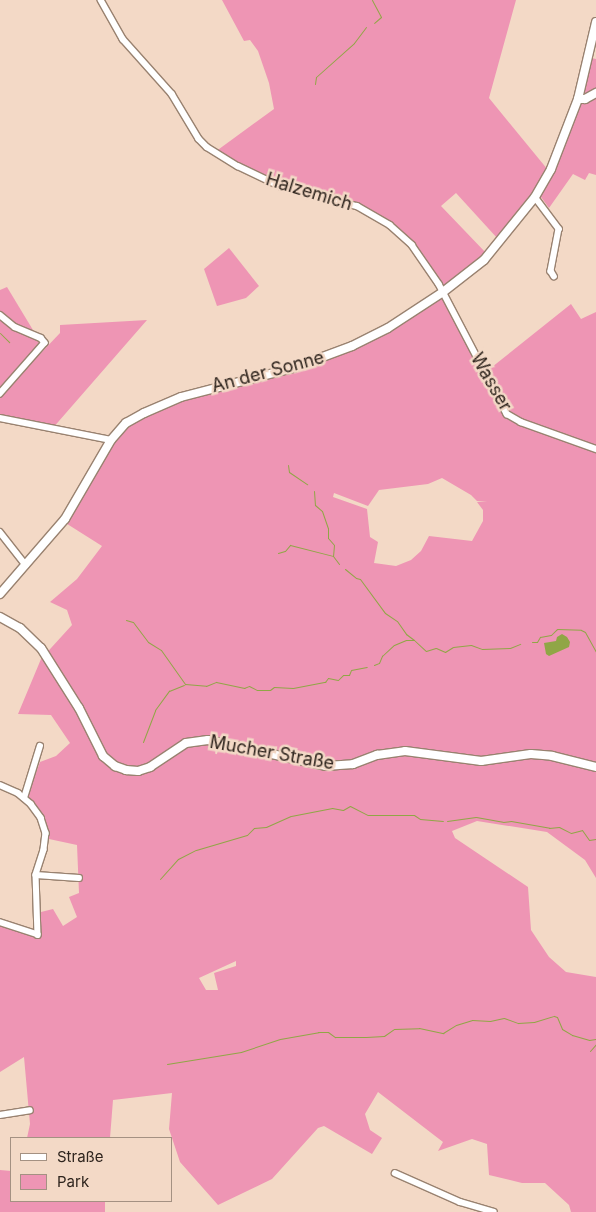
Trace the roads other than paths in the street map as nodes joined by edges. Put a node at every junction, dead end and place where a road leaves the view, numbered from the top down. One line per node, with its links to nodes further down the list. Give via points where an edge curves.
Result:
1 (101, 0): 7 (street, Halzemich, via 123,38 172,94 207,147 280,186 357,206 374,214 412,245)
2 (596, 22): 4 (street, An der Sonne)
3 (596, 93): 4 (street)
4 (578, 99): 5 (street, An der Sonne, via 552,169)
5 (535, 197): 6 (street, via 559,229 552,271); 7 (street, An der Sonne, via 484,260)
6 (554, 276)
7 (443, 292): 11 (street, An der Sonne, via 388,328 352,346 293,368 166,403 126,423); 12 (street, Wasser, via 506,414)
8 (0, 315): 9 (street, via 15,327 41,338 45,344)
9 (0, 394)
10 (0, 418): 11 (street)
11 (111, 440): 14 (street, An der Sonne, via 66,519)
12 (596, 449)
13 (0, 532): 14 (street)
14 (26, 565): 15 (street, An der Sonne)
15 (0, 594)
16 (0, 617): 18 (street, Mucher Straße, via 20,628 40,648 79,708 103,756 126,770 150,767 186,743 208,740 326,766 353,764 376,755 405,751 481,761 532,754)
17 (40, 746): 20 (street)
18 (596, 768)
19 (0, 785): 20 (street)
20 (24, 798): 21 (street, via 37,811 46,829 46,842)
21 (36, 875): 22 (street); 23 (street, via 38,935)
22 (79, 878)
23 (0, 923)
24 (30, 1110): 25 (street)
25 (0, 1115)
26 (395, 1173): 27 (street, via 460,1202)
27 (494, 1212)

